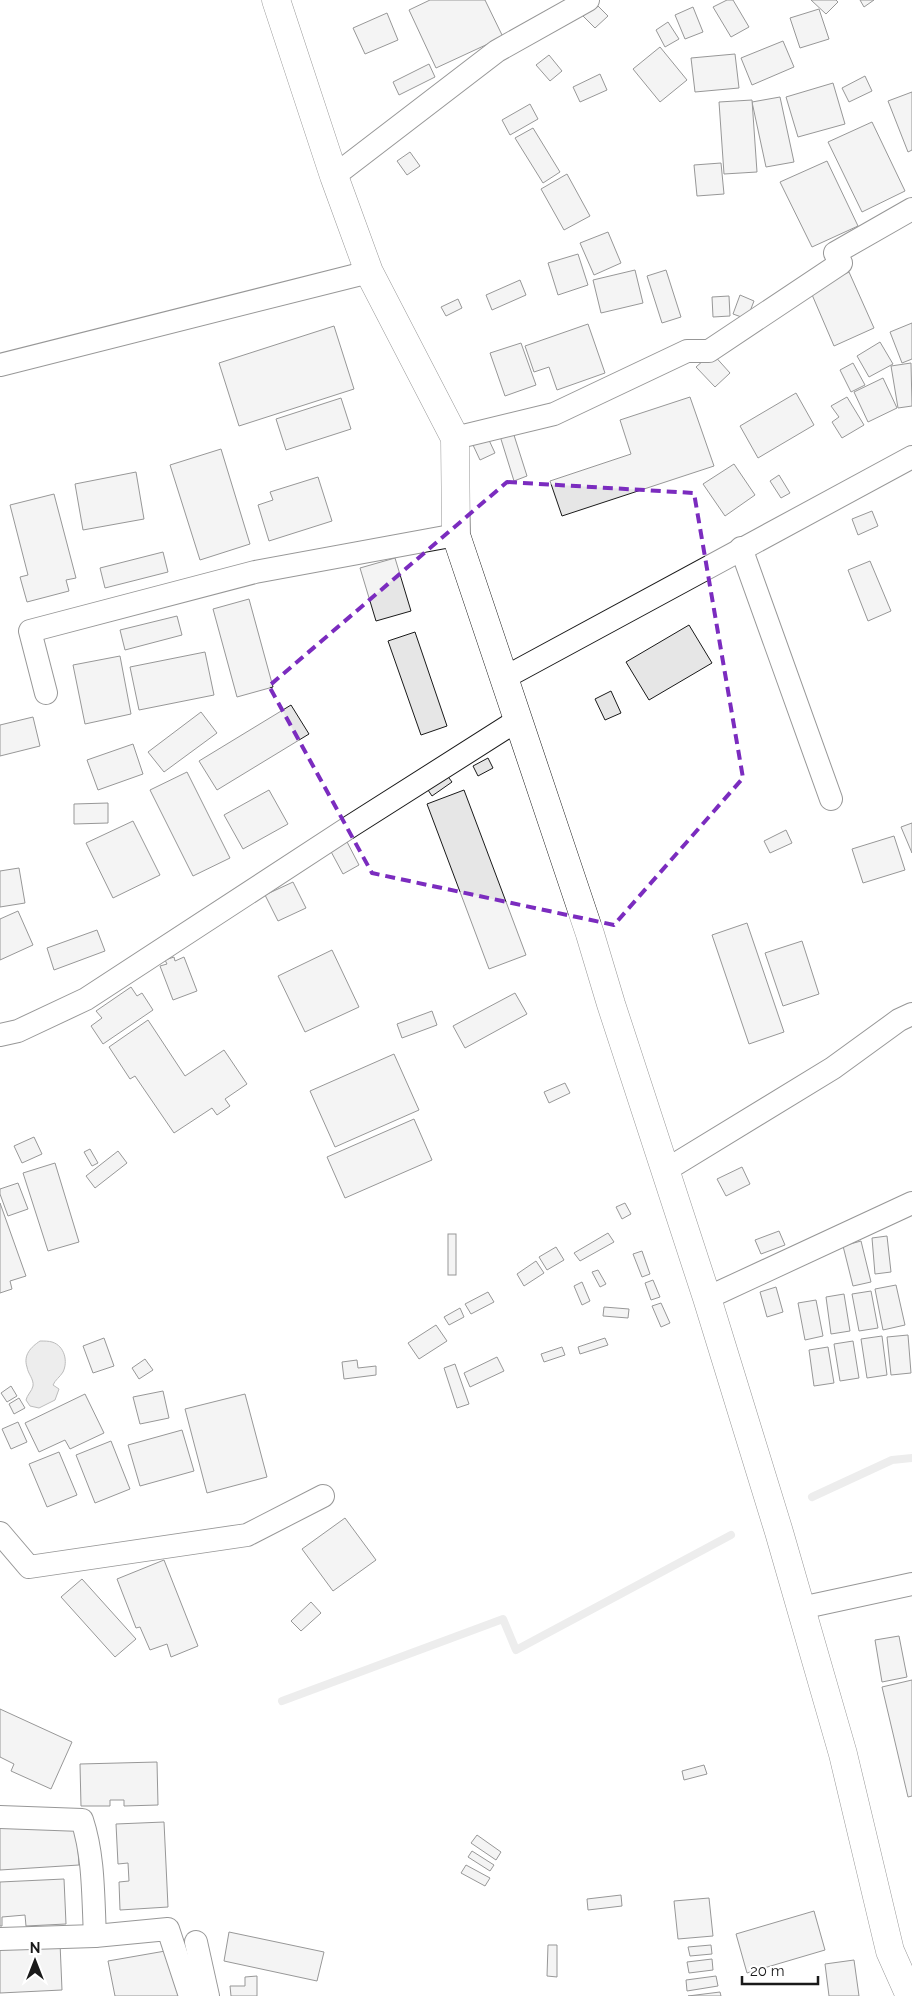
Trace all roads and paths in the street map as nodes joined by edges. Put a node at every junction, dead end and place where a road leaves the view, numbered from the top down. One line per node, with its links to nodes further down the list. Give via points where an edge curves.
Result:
1 (276, 0): 3 (street)
2 (588, 0): 3 (street, via 497,51)
3 (334, 176): 5 (street)
4 (912, 209): 7 (street, via 835,253 841,263 709,350 687,351 554,414)
5 (369, 272): 6 (street); 7 (street)
6 (0, 365)
7 (455, 438): 9 (street)
8 (912, 458): 10 (street)
9 (456, 535): 11 (street); 12 (street, via 254,572 30,631)
10 (741, 548): 11 (street); 14 (street)
11 (504, 678): 13 (street)
12 (46, 693)
13 (518, 720): 16 (street, via 86,999 18,1031); 17 (street)
14 (832, 799)
15 (912, 1014): 17 (street, via 833,1068)
16 (0, 1035)
17 (666, 1170): 19 (street)
18 (912, 1203): 19 (street)
19 (707, 1298): 23 (street)
20 (323, 1496): 21 (street, via 247,1535 29,1567)
21 (0, 1533)
22 (912, 1584): 23 (street)
23 (801, 1608): 30 (street, via 843,1754 890,1951)
24 (0, 1816): 25 (street, via 82,1820 91,1868)
25 (95, 1936): 26 (street); 28 (street, via 168,1929)
26 (0, 1938)
27 (196, 1942): 29 (street)
28 (190, 1996)
29 (208, 1996)
30 (910, 1996)

